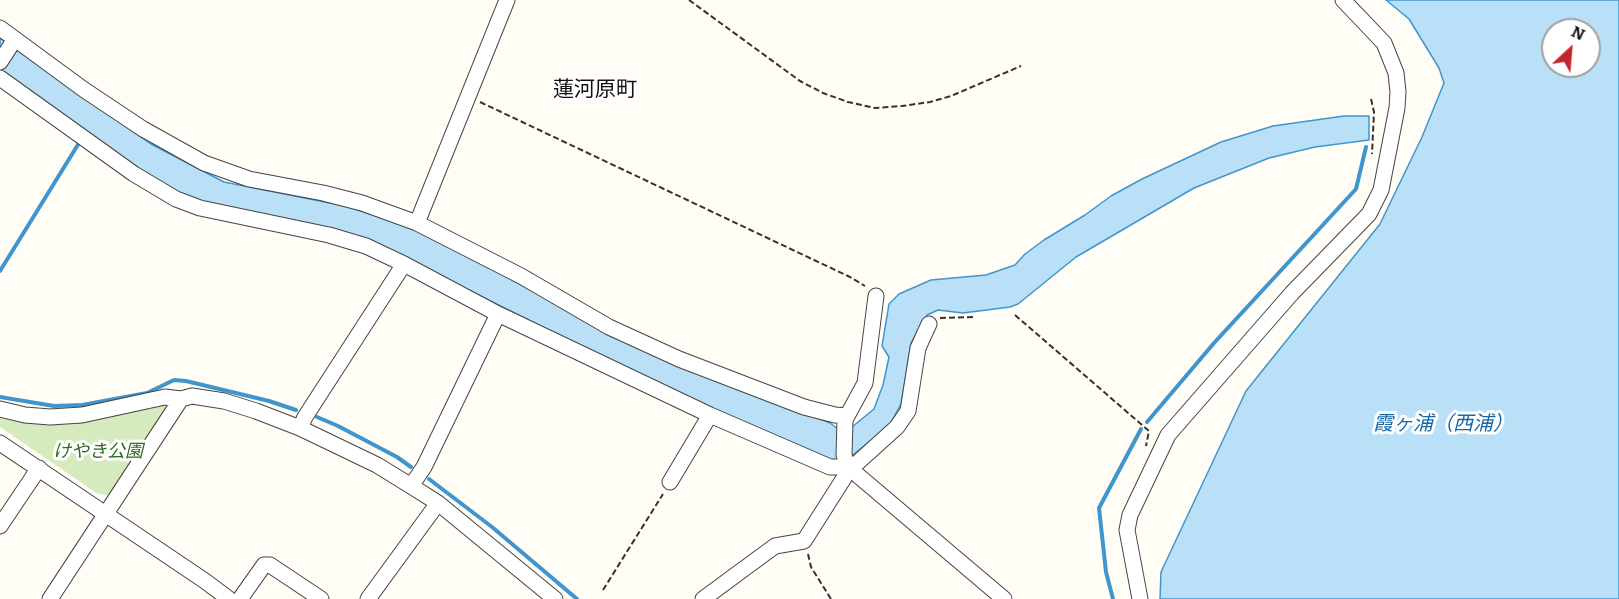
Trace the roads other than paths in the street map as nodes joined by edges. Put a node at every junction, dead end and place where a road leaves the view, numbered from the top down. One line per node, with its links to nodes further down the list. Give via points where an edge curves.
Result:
1 (507, 0): 7 (street)
2 (1343, 0): 34 (street, via 1384,43 1396,73 1397,108 1381,190 1369,214 1292,293 1167,435 1130,515 1127,530)
3 (0, 28): 4 (street)
4 (13, 42): 5 (street); 7 (street, via 143,129 204,163 249,178 363,203)
5 (0, 62)
6 (0, 78): 8 (street, via 134,174 176,199 200,208 348,240)
7 (417, 223): 15 (street, via 609,327 679,359)
8 (404, 264): 10 (street); 16 (street)
9 (876, 296): 15 (street, via 865,383)
10 (498, 314): 14 (street); 21 (street, via 424,467)
11 (929, 324): 18 (street, via 918,348 908,411 868,454)
12 (182, 399): 13 (street, via 165,398 82,415 50,417); 16 (street, via 192,396 224,401); 24 (street)
13 (0, 409)
14 (710, 415): 18 (street, via 830,467); 20 (street)
15 (845, 422): 18 (street)
16 (300, 428): 21 (street)
17 (0, 443): 19 (street)
18 (846, 461): 32 (street, via 844,478 804,541 774,546); 33 (street)
19 (39, 468): 23 (street); 24 (street)
20 (670, 482)
21 (411, 486): 22 (street)
22 (438, 503): 30 (street); 31 (street)
23 (5, 507): 25 (street)
24 (106, 514): 26 (street); 27 (street)
25 (0, 526)
26 (50, 599)
27 (228, 599)
28 (240, 599): 29 (street, via 264,565 270,565)
29 (321, 599)
30 (368, 599)
31 (555, 599)
32 (703, 599)
33 (1004, 599)
34 (1140, 599)

